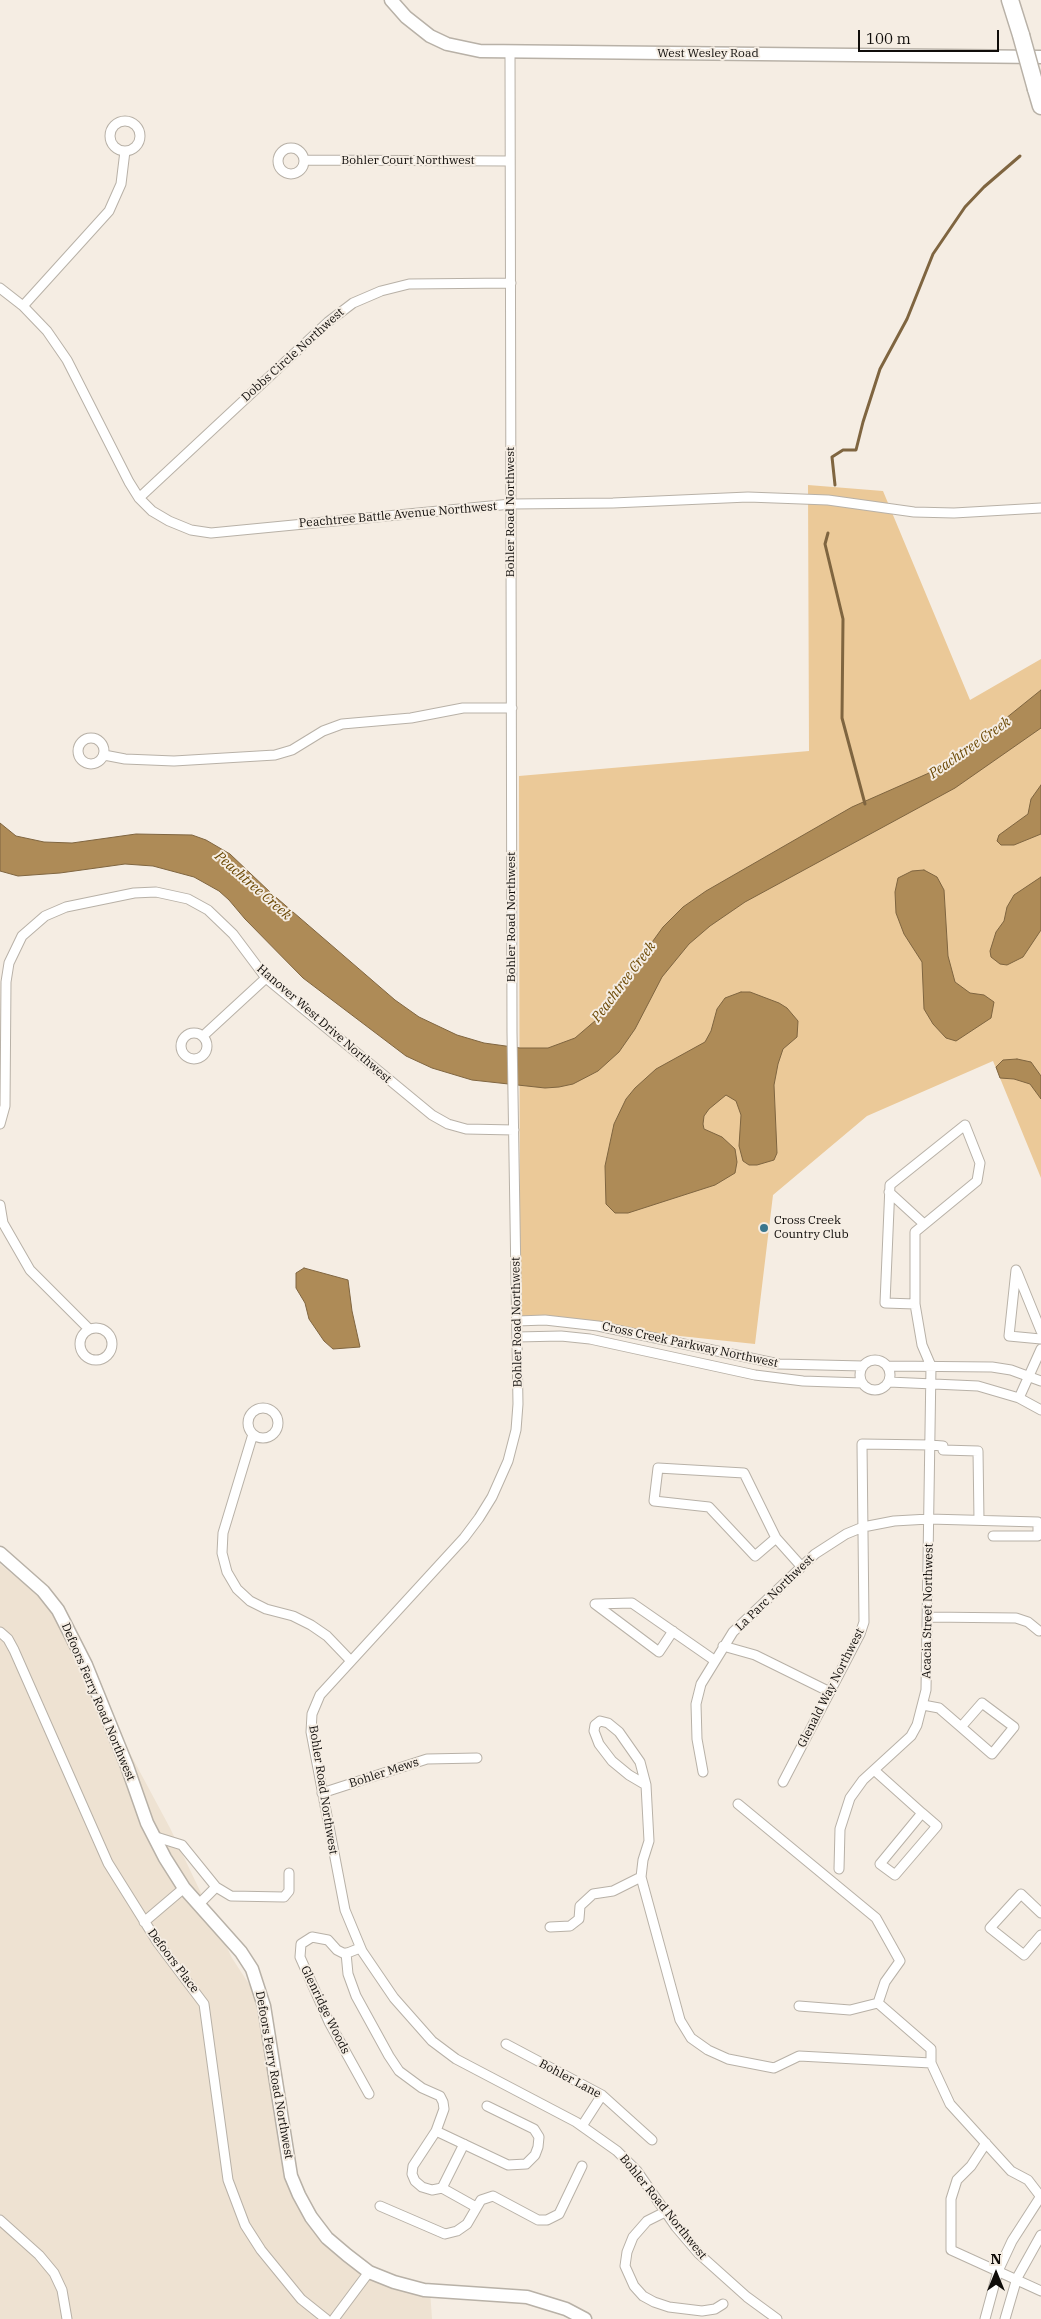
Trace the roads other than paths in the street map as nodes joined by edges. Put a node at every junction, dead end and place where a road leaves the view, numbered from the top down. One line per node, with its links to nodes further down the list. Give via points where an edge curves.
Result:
1 (391, 0): 3 (street, West Wesley Road, via 430,36 448,44 480,51)
2 (1010, 0): 5 (highway, bridge)
3 (510, 52): 4 (street, West Wesley Road); 8 (street, Bohler Road Northwest)
4 (1041, 57)
5 (1041, 106)
6 (125, 151): 11 (street, via 121,184 109,211)
7 (305, 160): 8 (street, Bohler Court Northwest)
8 (510, 162): 9 (street, Bohler Road Northwest)
9 (511, 283): 12 (street, Dobbs Circle Northwest, via 409,284 353,303 328,322); 13 (street, Bohler Road Northwest)
10 (0, 288): 11 (street, Peachtree Battle Avenue Northwest)
11 (23, 306): 12 (street, Peachtree Battle Avenue Northwest, via 47,331 67,360)
12 (139, 498): 13 (street, Peachtree Battle Avenue Northwest, via 169,521 190,530 211,533)
13 (511, 504): 14 (street, Peachtree Battle Avenue Northwest, via 780,497 914,512); 15 (street, Bohler Road Northwest)
14 (1041, 508)
15 (512, 708): 16 (street, via 463,708 411,718 342,724 323,731 292,750 275,755 174,761); 20 (street, Bohler Road Northwest)
16 (104, 755)
17 (266, 978): 18 (street); 19 (street, Hanover West Drive Northwest, via 218,918 198,904 176,895 134,893 66,907 44,916 22,936 9,963 5,1106); 20 (street, Hanover West Drive Northwest, via 432,1115 466,1129)
18 (203, 1036)
19 (0, 1124)
20 (514, 1130): 25 (street, Bohler Road Northwest)
21 (890, 1192): 23 (street); 23 (street, via 890,1185 964,1125 980,1163 978,1181); 24 (street, via 885,1303)
22 (0, 1205): 26 (street, via 3,1223 30,1270)
23 (924, 1224): 24 (street, via 915,1232)
24 (915, 1304): 33 (street, via 922,1345)
25 (517, 1321): 28 (street, Bohler Road Northwest); 31 (street, Cross Creek Parkway Northwest, via 545,1320 598,1326 779,1364)
26 (89, 1329)
27 (1041, 1331): 29 (street, via 1016,1270 1009,1336)
28 (517, 1337): 37 (street, Cross Creek Parkway Northwest, via 590,1339 756,1375); 56 (street, Bohler Road Northwest, via 516,1430 508,1461 492,1497 464,1538)
29 (1041, 1340)
30 (1041, 1349): 34 (street)
31 (863, 1366): 32 (street, via 876,1359); 37 (street, via 860,1374)
32 (888, 1366): 33 (street); 36 (street)
33 (931, 1366): 34 (street, via 992,1367); 38 (street, Acacia Street Northwest)
34 (1030, 1376): 35 (street); 39 (street)
35 (1041, 1381)
36 (889, 1382): 37 (street, via 875,1390); 38 (street)
37 (862, 1383)
38 (930, 1384): 39 (street, via 978,1386); 42 (street, Acacia Street Northwest)
39 (1019, 1398): 40 (street)
40 (1041, 1410)
41 (253, 1434): 56 (street, via 223,1533 222,1553 227,1572 237,1589 250,1601 312,1625)
42 (930, 1445): 43 (street, Acacia Street Northwest); 44 (street, via 943,1446 943,1450 978,1451); 45 (street, Glenald Way Northwest, via 862,1444)
43 (930, 1519): 44 (street, La Parc Northwest); 45 (street, La Parc Northwest); 50 (street, Acacia Street Northwest)
44 (979, 1520): 46 (street, La Parc Northwest, via 1038,1522 1038,1536)
45 (863, 1527): 49 (street, La Parc Northwest, via 830,1543); 57 (street, Glenald Way Northwest, via 864,1622)
46 (993, 1536)
47 (776, 1538): 47 (street, via 744,1473 658,1468 654,1501 709,1507 755,1556); 49 (street)
48 (0, 1553): 68 (street, Defoors Ferry Road Northwest, via 43,1591 66,1623 112,1729)
49 (801, 1566): 54 (street, La Parc Northwest)
50 (929, 1617): 51 (street, via 1016,1618); 58 (street, Acacia Street Northwest)
51 (1040, 1631)
52 (0, 1632): 76 (street, Defoors Place, via 14,1650 108,1864)
53 (673, 1632): 53 (street, via 632,1603 595,1604 659,1652); 55 (street)
54 (723, 1646): 55 (street, La Parc Northwest); 57 (street, via 755,1656)
55 (714, 1660): 62 (street, La Parc Northwest, via 696,1704 697,1739)
56 (351, 1661): 65 (street, Bohler Road Northwest, via 320,1695 312,1714 311,1732)
57 (830, 1692): 63 (street, Glenald Way Northwest)
58 (924, 1705): 59 (street, via 939,1708); 61 (street, Acacia Street Northwest, via 910,1736)
59 (961, 1727): 59 (street, via 992,1754 1014,1727 982,1703)
60 (477, 1758): 65 (street, Bohler Mews, via 427,1759)
61 (874, 1770): 67 (street); 69 (street, Acacia Street Northwest, via 856,1789 845,1810 840,1830)
62 (703, 1772)
63 (783, 1782)
64 (646, 1785): 64 (street, via 612,1761 599,1744 594,1731 600,1721 619,1732 640,1762); 71 (street, via 649,1841)
65 (322, 1793): 79 (street, Bohler Road Northwest, via 340,1891)
66 (738, 1804): 81 (street, via 876,1918 900,1961 885,1982)
67 (922, 1813): 67 (street, via 937,1826 895,1875 880,1864)
68 (153, 1836): 72 (street, via 182,1846); 73 (street, Defoors Ferry Road Northwest)
69 (839, 1869)
70 (289, 1872): 72 (street, via 289,1891 284,1896 231,1896)
71 (642, 1877): 77 (street, via 614,1891 593,1894 580,1906 579,1919 570,1926); 84 (street, via 680,2020 691,2038 708,2050 728,2059 774,2068 799,2056)
72 (216, 1887): 74 (street)
73 (184, 1888): 74 (street, Defoors Ferry Road Northwest); 76 (street)
74 (198, 1905): 102 (street, Defoors Ferry Road Northwest, via 241,1952 258,1985 290,2167 298,2195 327,2238)
75 (1041, 1913): 78 (street, via 1021,1894 990,1928 1024,1955)
76 (144, 1922): 107 (street, Defoors Place, via 204,2004 228,2180 245,2225 300,2299)
77 (550, 1927)
78 (1041, 1935)
79 (360, 1948): 80 (street); 88 (street, Bohler Road Northwest, via 394,1998 432,2041 456,2059)
80 (346, 1953): 85 (street, Glenridge Woods, via 318,1937 305,1940 299,1951 303,1967 329,2022); 89 (street, via 348,1974 356,1996 389,2056 399,2071 422,2088 440,2096 444,2109)
81 (878, 2003): 82 (street, via 850,2010); 84 (street, via 931,2049)
82 (799, 2006)
83 (506, 2044): 86 (street, Bohler Lane)
84 (931, 2062): 91 (street, via 950,2104)
85 (369, 2094)
86 (602, 2094): 88 (street); 90 (street, Bohler Lane)
87 (487, 2106): 92 (street, via 534,2129 539,2137 535,2155 526,2164 508,2166)
88 (582, 2126): 98 (street, Bohler Road Northwest, via 628,2161)
89 (436, 2131): 92 (street); 94 (street, via 413,2166 412,2174 422,2187)
90 (652, 2140)
91 (986, 2143): 95 (street, via 1011,2171 1028,2180); 101 (street, via 957,2180 951,2199 951,2250)
92 (464, 2144): 94 (street)
93 (582, 2166): 97 (street, via 559,2214 547,2220 538,2220 493,2196 481,2200)
94 (442, 2188): 97 (street)
95 (1041, 2196): 101 (street, via 1012,2241)
96 (380, 2206): 97 (street, via 445,2234 467,2224)
97 (476, 2207)
98 (665, 2212): 105 (street, via 647,2221 633,2237 626,2252 625,2266 634,2286 643,2296 669,2307 702,2311); 110 (street, Bohler Road Northwest, via 699,2254)
99 (0, 2220): 106 (street, via 54,2273 62,2290)
100 (1041, 2235): 103 (street)
101 (998, 2271): 103 (street); 111 (street)
102 (369, 2272): 108 (street); 109 (street, Defoors Ferry Road Northwest, via 424,2290 528,2296)
103 (1016, 2278): 104 (street); 112 (street)
104 (1041, 2290)
105 (723, 2304)
106 (67, 2319)
107 (326, 2319)
108 (334, 2319)
109 (585, 2319)
110 (777, 2319)
111 (985, 2319)
112 (1005, 2319)

